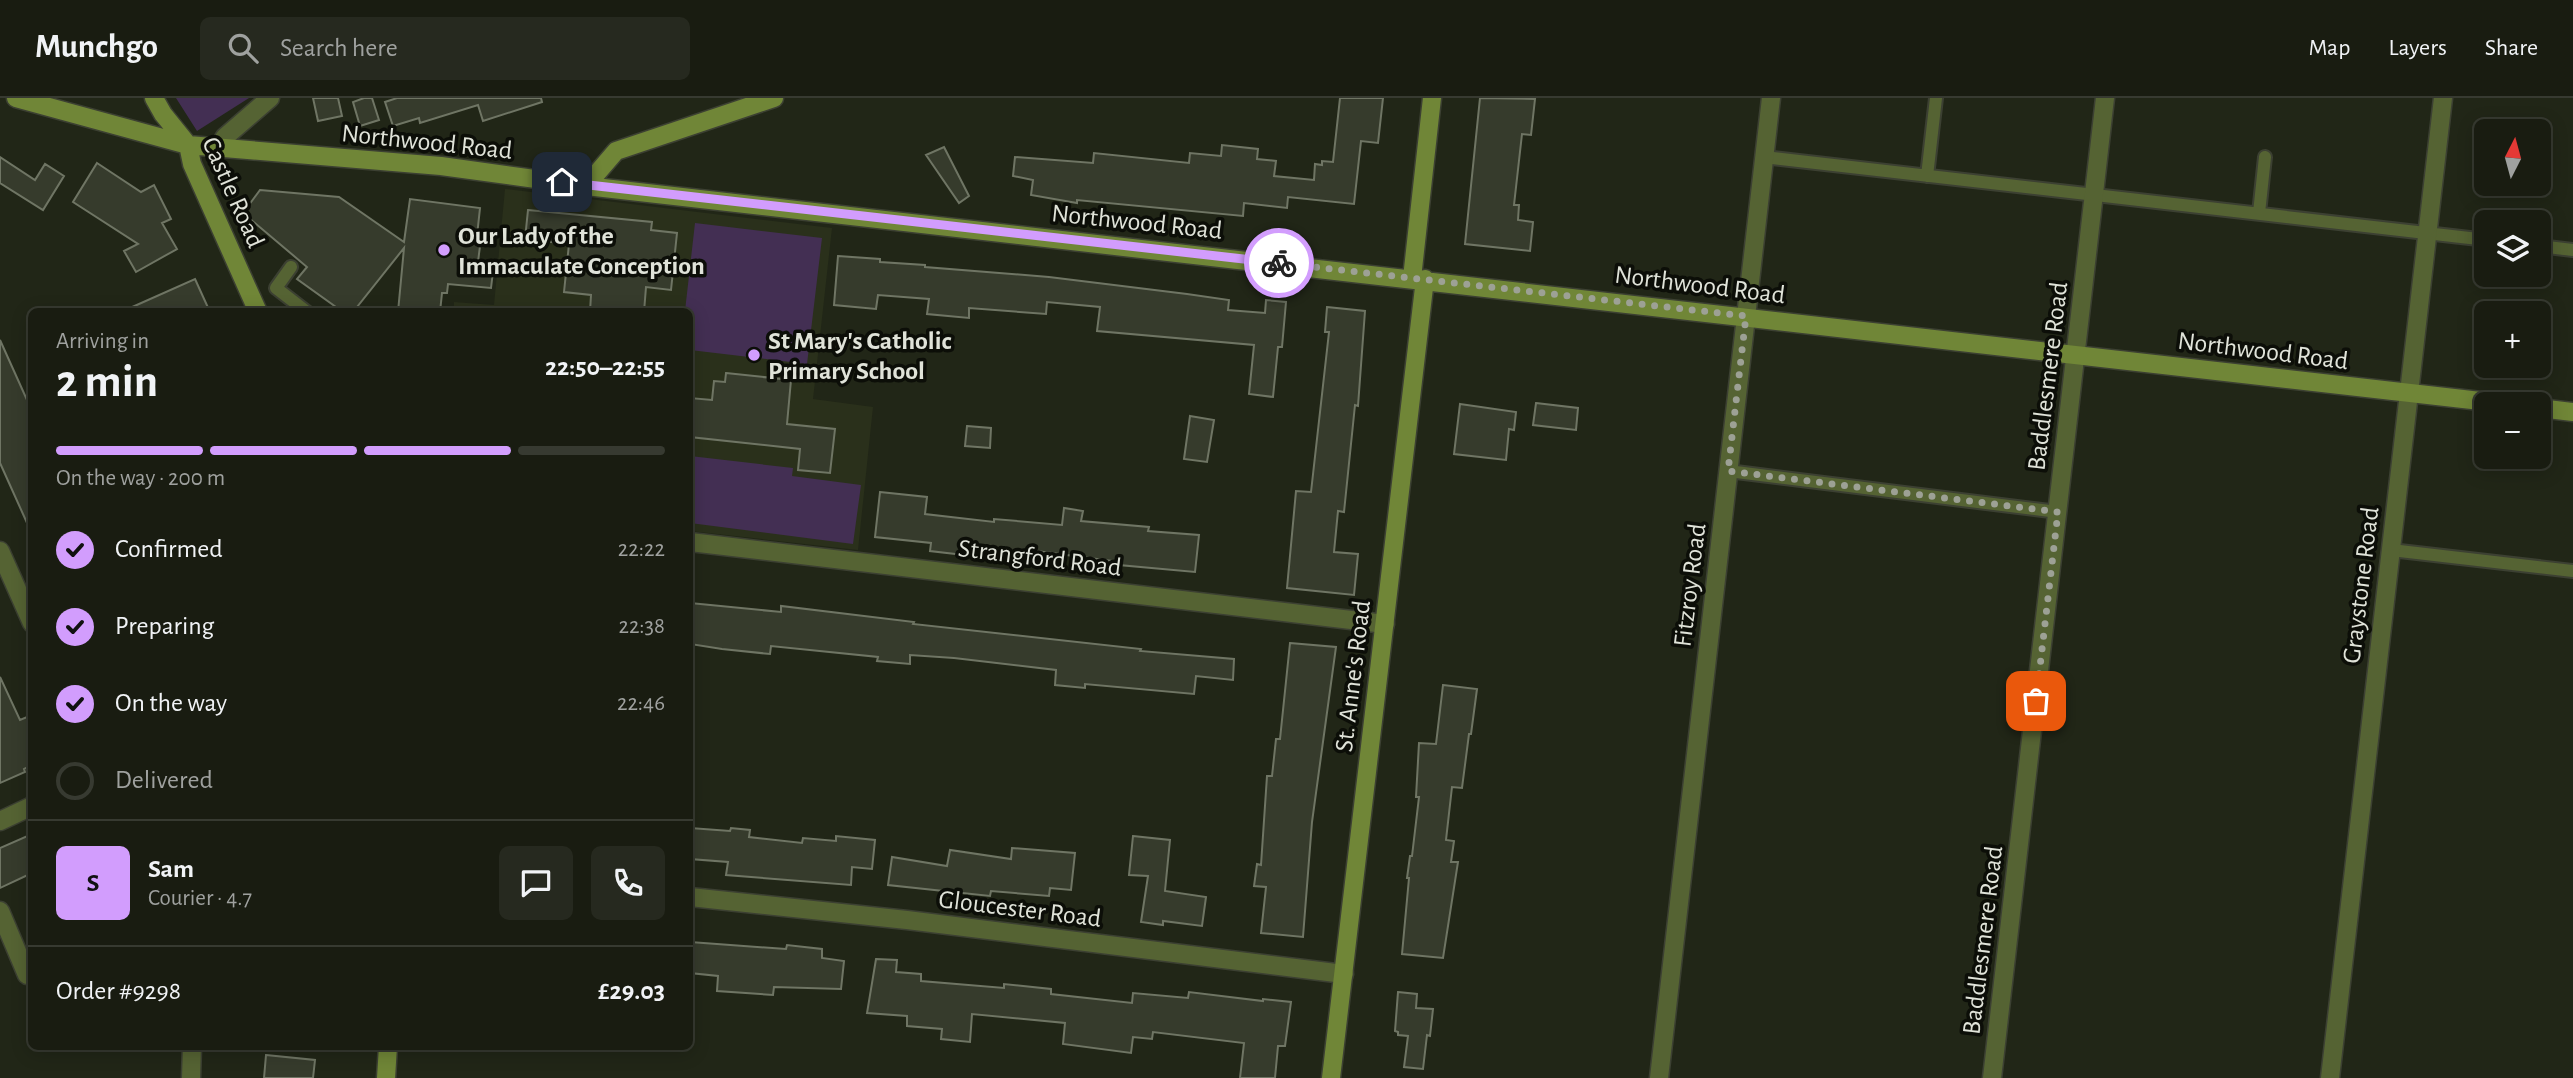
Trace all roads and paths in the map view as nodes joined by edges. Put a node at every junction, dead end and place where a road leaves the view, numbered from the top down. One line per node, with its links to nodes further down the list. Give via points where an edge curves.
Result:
1 (16, 98): 10 (street, Northwood Road)
2 (154, 98): 10 (street, Castle Road)
3 (270, 98): 11 (street)
4 (774, 98): 15 (street, via 616,151)
5 (1432, 98): 23 (street, St. Anne's Road)
6 (1771, 98): 12 (street, Fitzroy Road)
7 (1936, 98): 14 (lane)
8 (2105, 98): 16 (street, Baddlesmere Road)
9 (2443, 98): 18 (street, Graystone Road)
10 (188, 145): 11 (street, Northwood Road); 24 (street, Castle Road)
11 (218, 148): 15 (street, Northwood Road, via 441,166)
12 (1764, 157): 14 (lane); 26 (street, Fitzroy Road)
13 (2265, 157): 17 (lane)
14 (1927, 176): 16 (lane)
15 (586, 186): 23 (street, Northwood Road)
16 (2094, 196): 17 (lane); 27 (street, Baddlesmere Road)
17 (2259, 213): 18 (lane)
18 (2427, 233): 19 (lane); 28 (street, Graystone Road)
19 (2474, 238)
20 (2551, 247): 21 (lane)
21 (2573, 250)
22 (290, 267): 25 (lane, via 276,288)
23 (1418, 279): 26 (street, Northwood Road); 39 (street, St. Anne's Road)
24 (256, 308)
25 (302, 308)
26 (1746, 316): 27 (street, Northwood Road); 32 (street, Fitzroy Road)
27 (2076, 355): 28 (street, Northwood Road); 33 (street, Baddlesmere Road)
28 (2409, 393): 29 (street, Northwood Road); 35 (street, Graystone Road)
29 (2474, 400)
30 (2551, 409): 31 (street)
31 (2573, 412)
32 (1728, 471): 33 (lane); 51 (street, Fitzroy Road)
33 (2058, 512): 52 (street, Baddlesmere Road)
34 (693, 542): 39 (street, Strangford Road)
35 (2391, 550): 37 (lane); 53 (street, Graystone Road)
36 (0, 551): 38 (street)
37 (2573, 571)
38 (28, 614)
39 (1385, 624): 45 (street, St. Anne's Road)
40 (28, 808): 41 (street)
41 (0, 821)
42 (693, 897): 45 (street, Gloucester Road)
43 (0, 911): 44 (street)
44 (28, 974)
45 (1344, 974): 50 (street, St. Anne's Road)
46 (192, 1050): 48 (street)
47 (388, 1050): 49 (street)
48 (191, 1078)
49 (386, 1078)
50 (1331, 1078)
51 (1658, 1078)
52 (1992, 1078)
53 (2330, 1078)

